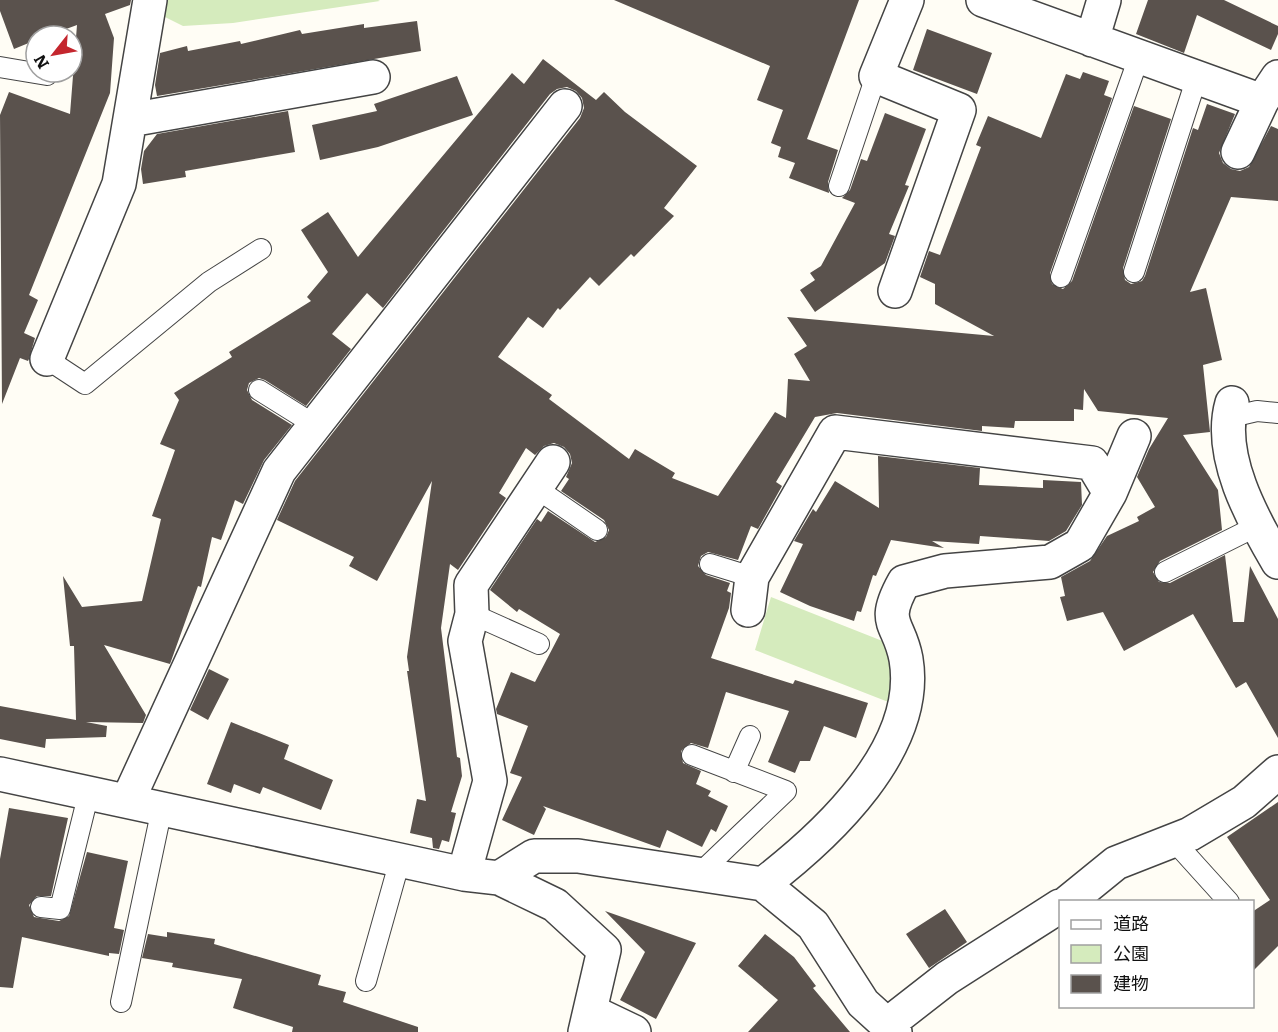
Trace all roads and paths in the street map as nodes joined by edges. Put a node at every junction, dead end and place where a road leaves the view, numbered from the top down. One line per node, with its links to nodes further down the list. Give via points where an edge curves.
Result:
1 (150, 0): 14 (street)
2 (907, 0): 9 (street)
3 (982, 0): 5 (street)
4 (1104, 0): 5 (street)
5 (1092, 40): 6 (street)
6 (1139, 57): 11 (street); 19 (lane)
7 (0, 67): 8 (lane)
8 (24, 71)
9 (876, 76): 16 (lane); 20 (street, via 959,110)
10 (373, 77): 14 (street)
11 (1197, 78): 12 (street); 18 (lane)
12 (1270, 89): 15 (street)
13 (565, 106): 25 (street)
14 (130, 120): 21 (street, via 119,184)
15 (1238, 152)
16 (839, 186)
17 (261, 249): 21 (lane, via 209,282 85,384)
18 (1134, 272)
19 (1061, 278)
20 (895, 291)
21 (47, 359)
22 (260, 390): 25 (lane)
23 (1230, 410): 24 (lane); 29 (street, via 1234,471)
24 (1278, 413)
25 (315, 425): 44 (street, via 279,471)
26 (1134, 436): 28 (street)
27 (545, 475): 30 (lane); 36 (street, via 471,585)
28 (1110, 493): 34 (street, via 1092,463 835,432); 51 (street, via 1080,545 1050,562 945,571 904,582 892,604 893,626 906,659 906,710 875,773 802,854)
29 (1259, 525): 31 (street); 33 (lane)
30 (597, 530)
31 (1278, 562)
32 (710, 564): 34 (lane)
33 (1165, 572)
34 (752, 577): 35 (street)
35 (748, 610)
36 (472, 614): 37 (lane); 48 (street, via 465,641 490,782)
37 (539, 644)
38 (750, 736): 40 (lane)
39 (692, 755): 40 (lane)
40 (734, 772): 49 (lane, via 786,791)
41 (1278, 772): 46 (street, via 1244,802)
42 (0, 774): 43 (street)
43 (89, 792): 44 (street); 54 (lane, via 60,909)
44 (128, 800): 45 (street)
45 (162, 808): 47 (street); 57 (lane)
46 (1173, 840): 52 (street, via 1116,863); 53 (lane)
47 (400, 860): 48 (street); 56 (lane)
48 (464, 874): 50 (street)
49 (699, 874): 50 (street, via 578,856 534,856); 51 (street)
50 (499, 878): 58 (street, via 555,905 604,950)
51 (763, 884): 59 (street, via 813,925)
52 (1070, 900)
53 (1227, 900)
54 (41, 907)
55 (1059, 907): 59 (street)
56 (366, 981)
57 (121, 1002)
58 (587, 1022): 60 (street)
59 (876, 1023)
60 (634, 1032)

